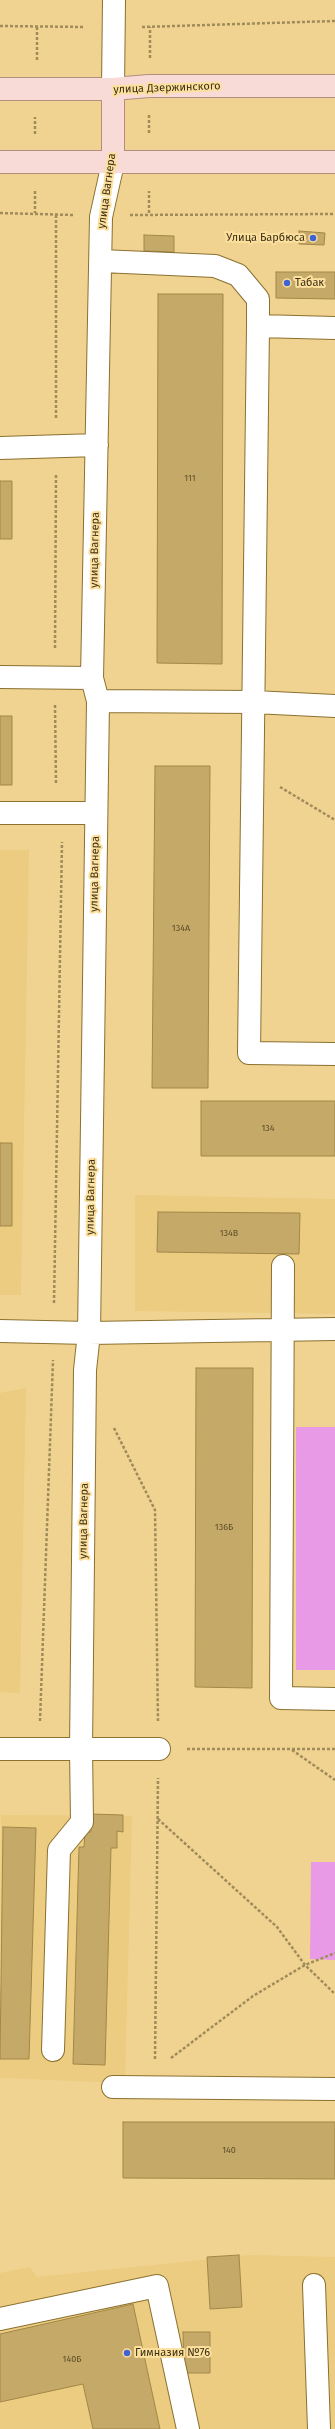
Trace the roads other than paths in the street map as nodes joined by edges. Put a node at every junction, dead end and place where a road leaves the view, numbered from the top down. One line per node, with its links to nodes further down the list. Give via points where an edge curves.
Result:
1 (114, 0): 4 (street, улица Вагнера)
2 (335, 86): 4 (main road, улица Дзержинского, via 149,86)
3 (0, 89): 4 (main road, улица Дзержинского)
4 (113, 89): 7 (main road, улица Вагнера)
5 (0, 162): 7 (main road)
6 (335, 162): 7 (main road)
7 (113, 163): 8 (street, улица Вагнера, via 101,217)
8 (101, 261): 9 (street, via 215,266 238,276 258,299); 11 (street, улица Вагнера)
9 (258, 326): 10 (street); 16 (street)
10 (335, 328)
11 (97, 445): 12 (street); 14 (street, улица Вагнера)
12 (0, 448)
13 (0, 677): 14 (street)
14 (92, 678): 15 (street, улица Вагнера)
15 (98, 701): 16 (street); 18 (street, улица Вагнера)
16 (254, 702): 17 (street); 20 (street, via 249,1053)
17 (335, 706)
18 (96, 813): 19 (street); 25 (street, улица Вагнера)
19 (1, 816)
20 (335, 1054)
21 (283, 1266): 22 (street)
22 (283, 1329): 23 (street); 25 (street); 26 (street, via 281,1698)
23 (335, 1329)
24 (0, 1331): 25 (street)
25 (89, 1333): 28 (street, улица Вагнера, via 86,1370)
26 (335, 1699)
27 (0, 1749): 28 (street)
28 (81, 1749): 29 (street); 30 (street, улица Вагнера, via 82,1822 59,1850)
29 (159, 1749)
30 (53, 2050)
31 (113, 2087): 32 (street)
32 (335, 2089)
33 (314, 2284): 36 (street)
34 (0, 2319): 35 (street, via 157,2286)
35 (188, 2429)
36 (319, 2429)

